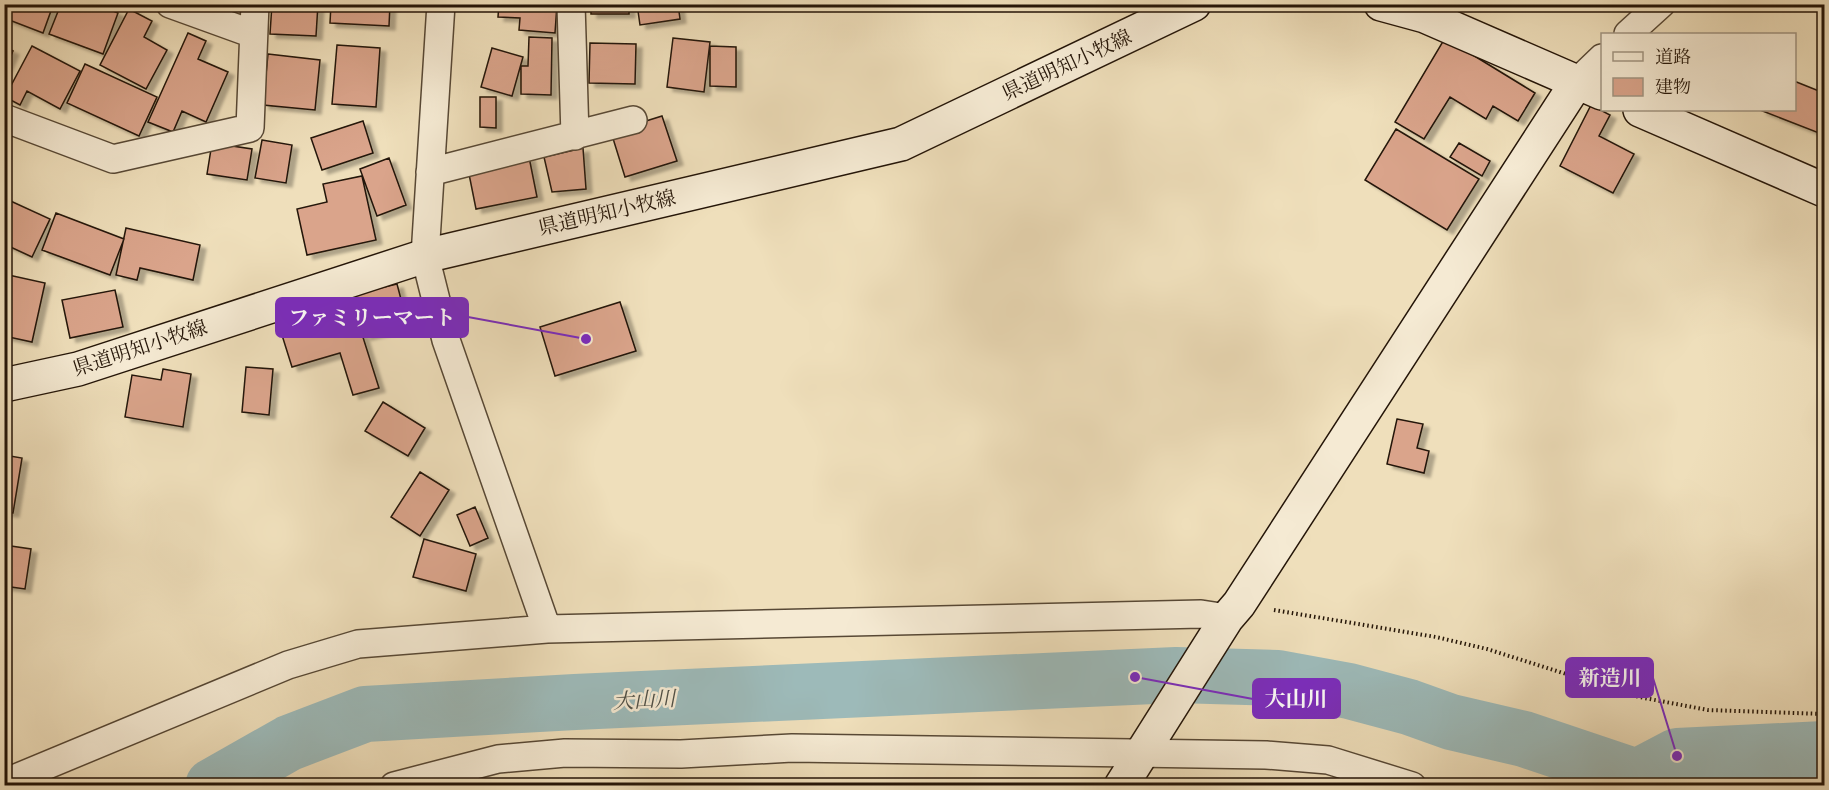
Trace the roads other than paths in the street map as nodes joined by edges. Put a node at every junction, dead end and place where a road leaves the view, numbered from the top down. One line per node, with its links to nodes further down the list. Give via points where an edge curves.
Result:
1 (170, 4): 9 (street)
2 (255, 4): 9 (street)
3 (441, 4): 16 (street)
4 (571, 4): 15 (street)
5 (1381, 4): 11 (main road, via 1425,16)
6 (1661, 4): 8 (street)
7 (1187, 6): 18 (main road, 県道明知小牧線, via 901,144)
8 (1629, 33)
9 (253, 34): 13 (street, via 250,128 112,159)
10 (1601, 60): 11 (street)
11 (1590, 87): 20 (main road)
12 (1642, 111): 17 (main road)
13 (4, 118)
14 (633, 120): 15 (street)
15 (575, 136): 16 (street)
16 (430, 172): 18 (street)
17 (1824, 190)
18 (425, 256): 19 (main road, 県道明知小牧線, via 78,369); 21 (street, via 446,340)
19 (4, 385)
20 (1233, 611): 21 (street); 22 (main road)
21 (547, 629): 23 (street, via 358,644 288,665)
22 (1143, 752): 24 (street, via 792,748 681,754 565,753 498,759); 25 (main road); 26 (street, via 1328,760)
23 (4, 783)
24 (394, 786)
25 (1121, 786)
26 (1412, 786)

